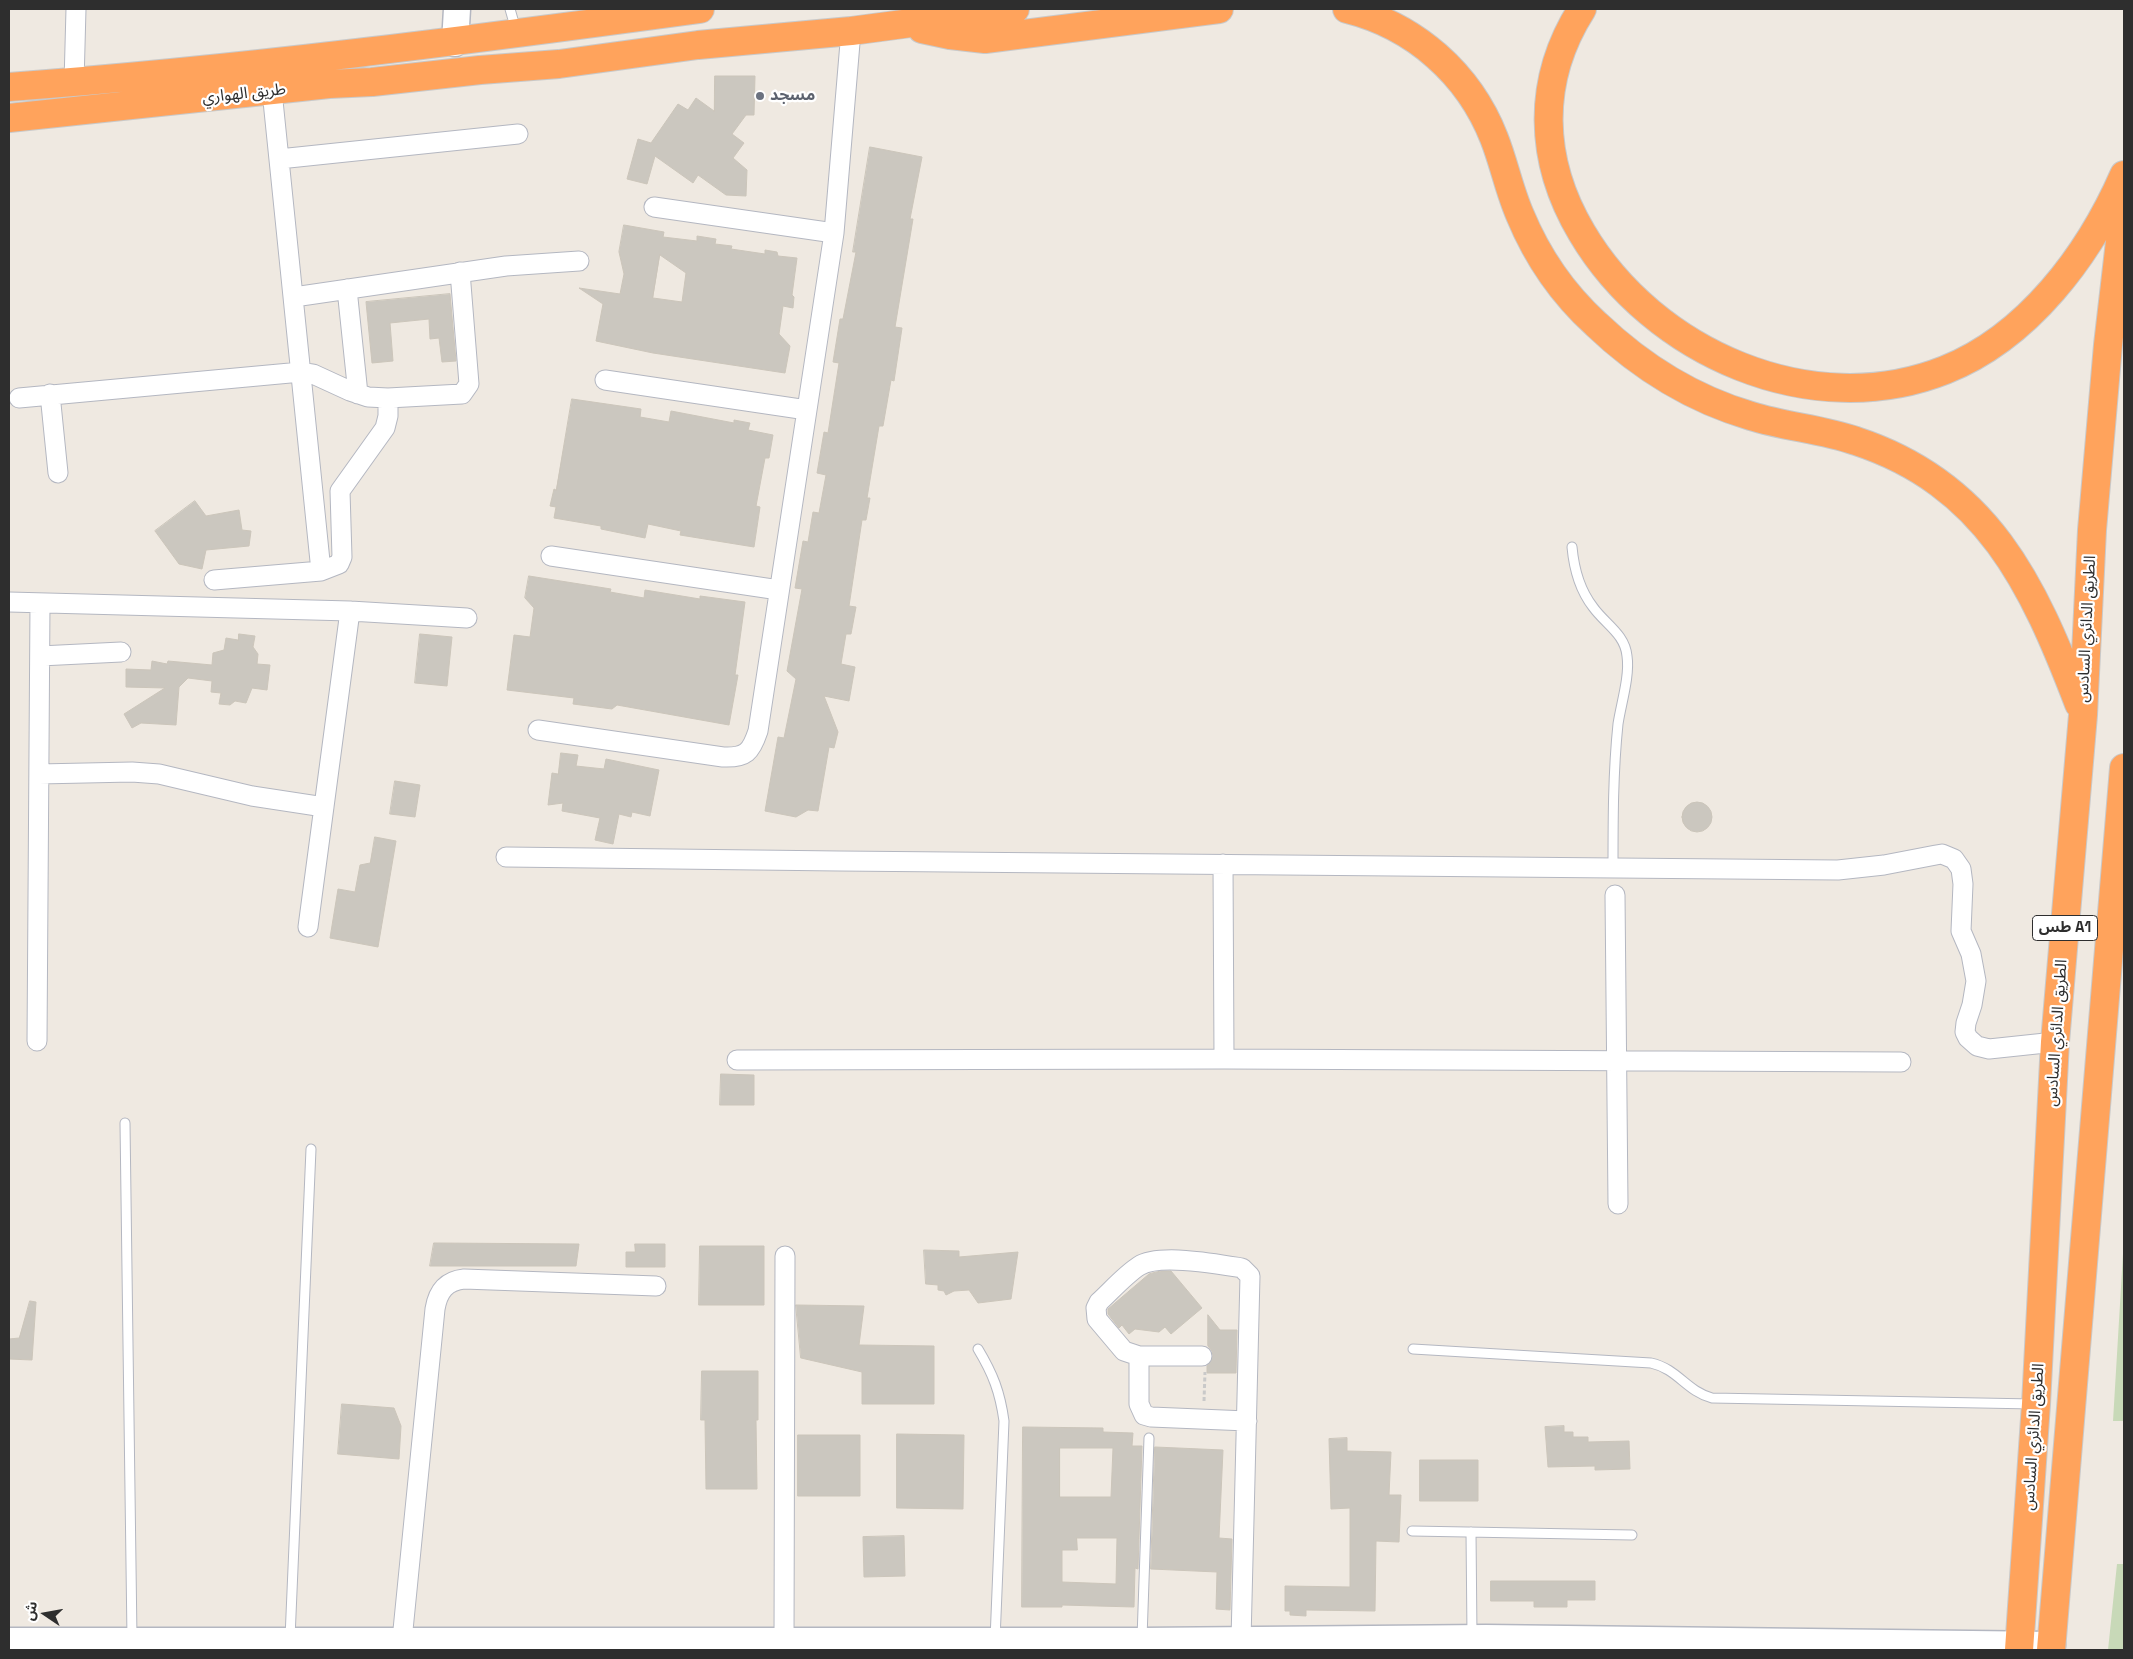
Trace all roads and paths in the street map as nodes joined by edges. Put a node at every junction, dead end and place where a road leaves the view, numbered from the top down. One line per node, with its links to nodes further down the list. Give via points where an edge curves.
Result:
1 (76, 9): 12 (street)
2 (457, 9): 11 (street)
3 (700, 9): 8 (highway, طريق الهواري)
4 (1015, 9): 9 (highway, طريق الهواري)
5 (1219, 9): 9 (highway, via 985,39)
6 (1347, 9): 45 (highway, via 1380,20 1421,42 1458,76 1485,117 1520,216 1546,264 1577,305 1634,357 1677,384 1724,407 1880,449 1926,474 1968,507 2004,549 2034,599)
7 (1582, 9): 18 (highway, via 1558,58 1550,99 1552,160 1566,201 1602,263 1635,300 1697,346 1748,369 1814,384 1872,386 1921,378 1965,361 2003,337 2056,284 2090,239)
8 (514, 21): 11 (highway, طريق الهواري)
9 (901, 25): 10 (highway, طريق الهواري)
10 (851, 31): 14 (highway, طريق الهواري, via 698,45 559,64); 21 (street)
11 (455, 43): 12 (highway, طريق الهواري)
12 (74, 82): 13 (highway, طريق الهواري)
13 (9, 88)
14 (272, 91): 15 (highway, طريق الهواري); 17 (street)
15 (9, 118)
16 (518, 134): 17 (street)
17 (279, 159): 25 (street)
18 (2124, 175)
19 (654, 207): 21 (street)
20 (2124, 207): 45 (highway, الطريق الدائري السادس / طس A1, via 2098,447)
21 (834, 233): 32 (street)
22 (579, 261): 23 (street)
23 (460, 272): 24 (street); 31 (street, via 468,388 458,395)
24 (347, 289): 25 (street); 29 (street)
25 (294, 297): 26 (street)
26 (301, 372): 28 (street); 29 (street); 36 (street)
27 (605, 380): 32 (street)
28 (50, 394): 30 (street); 33 (street)
29 (358, 394): 31 (street)
30 (19, 398)
31 (388, 398): 36 (street, via 385,428 340,491 341,561 336,567)
32 (807, 410): 38 (street)
33 (58, 473)
34 (1572, 547): 52 (lane, via 1575,570 1584,593 1602,619 1621,638 1627,657 1614,773)
35 (551, 556): 38 (street)
36 (322, 571): 37 (street)
37 (214, 580)
38 (779, 590): 46 (street, via 758,731 746,754 722,757)
39 (9, 602): 40 (street)
40 (40, 602): 41 (street); 44 (street)
41 (350, 611): 42 (street); 49 (street)
42 (467, 618)
43 (121, 652): 44 (street)
44 (40, 656): 47 (street)
45 (2083, 715): 56 (highway, الطريق الدائري السادس / طس A1)
46 (538, 730)
47 (39, 774): 49 (street, via 160,774 252,796); 55 (street)
48 (2124, 776): 89 (highway, الطريق الدائري السادس / طس A1, via 2112,978)
49 (324, 807): 54 (street)
50 (506, 858): 51 (street)
51 (1223, 864): 52 (street); 57 (street)
52 (1613, 870): 56 (street, via 1838,870 1936,854 1948,856 1961,869 1963,901 1960,924 1976,981 1966,1023 1968,1038 1977,1046 1989,1049)
53 (1616, 895): 59 (street)
54 (308, 927)
55 (37, 1041)
56 (2056, 1042): 70 (highway, الطريق الدائري السادس / طس A1)
57 (1224, 1058): 58 (street); 59 (street)
58 (738, 1060)
59 (1617, 1060): 60 (street); 63 (street)
60 (1901, 1062)
61 (125, 1123): 82 (lane)
62 (311, 1149): 83 (lane)
63 (1618, 1204)
64 (785, 1256): 77 (street)
65 (656, 1286): 87 (street, via 464,1279 442,1289 435,1308)
66 (978, 1348): 78 (lane, via 993,1375 1004,1421)
67 (1413, 1348): 70 (lane, via 1651,1363 1671,1370 1693,1390 1712,1398)
68 (1139, 1356): 69 (street); 71 (street, via 1139,1404 1144,1415); 72 (street, via 1124,1351 1096,1314 1099,1302 1133,1271 1147,1262 1160,1260 1242,1268 1250,1276)
69 (1202, 1356): 71 (path, via 1206,1362)
70 (2036, 1404): 88 (highway, الطريق الدائري السادس / طس A1)
71 (1203, 1419): 72 (street)
72 (1247, 1421): 80 (street)
73 (1149, 1438): 79 (lane)
74 (1412, 1530): 75 (lane)
75 (1471, 1532): 76 (lane); 84 (lane)
76 (1632, 1535)
77 (784, 1640): 78 (street); 85 (street)
78 (995, 1640): 86 (street)
79 (1142, 1640): 80 (street); 86 (street)
80 (1241, 1640): 84 (street)
81 (9, 1641): 82 (street)
82 (132, 1641): 83 (street)
83 (290, 1641): 87 (street)
84 (1481, 1642): 88 (street)
85 (557, 1645): 87 (street)
86 (1029, 1645)
87 (401, 1646)
88 (2020, 1647): 89 (street)
89 (2051, 1647)

